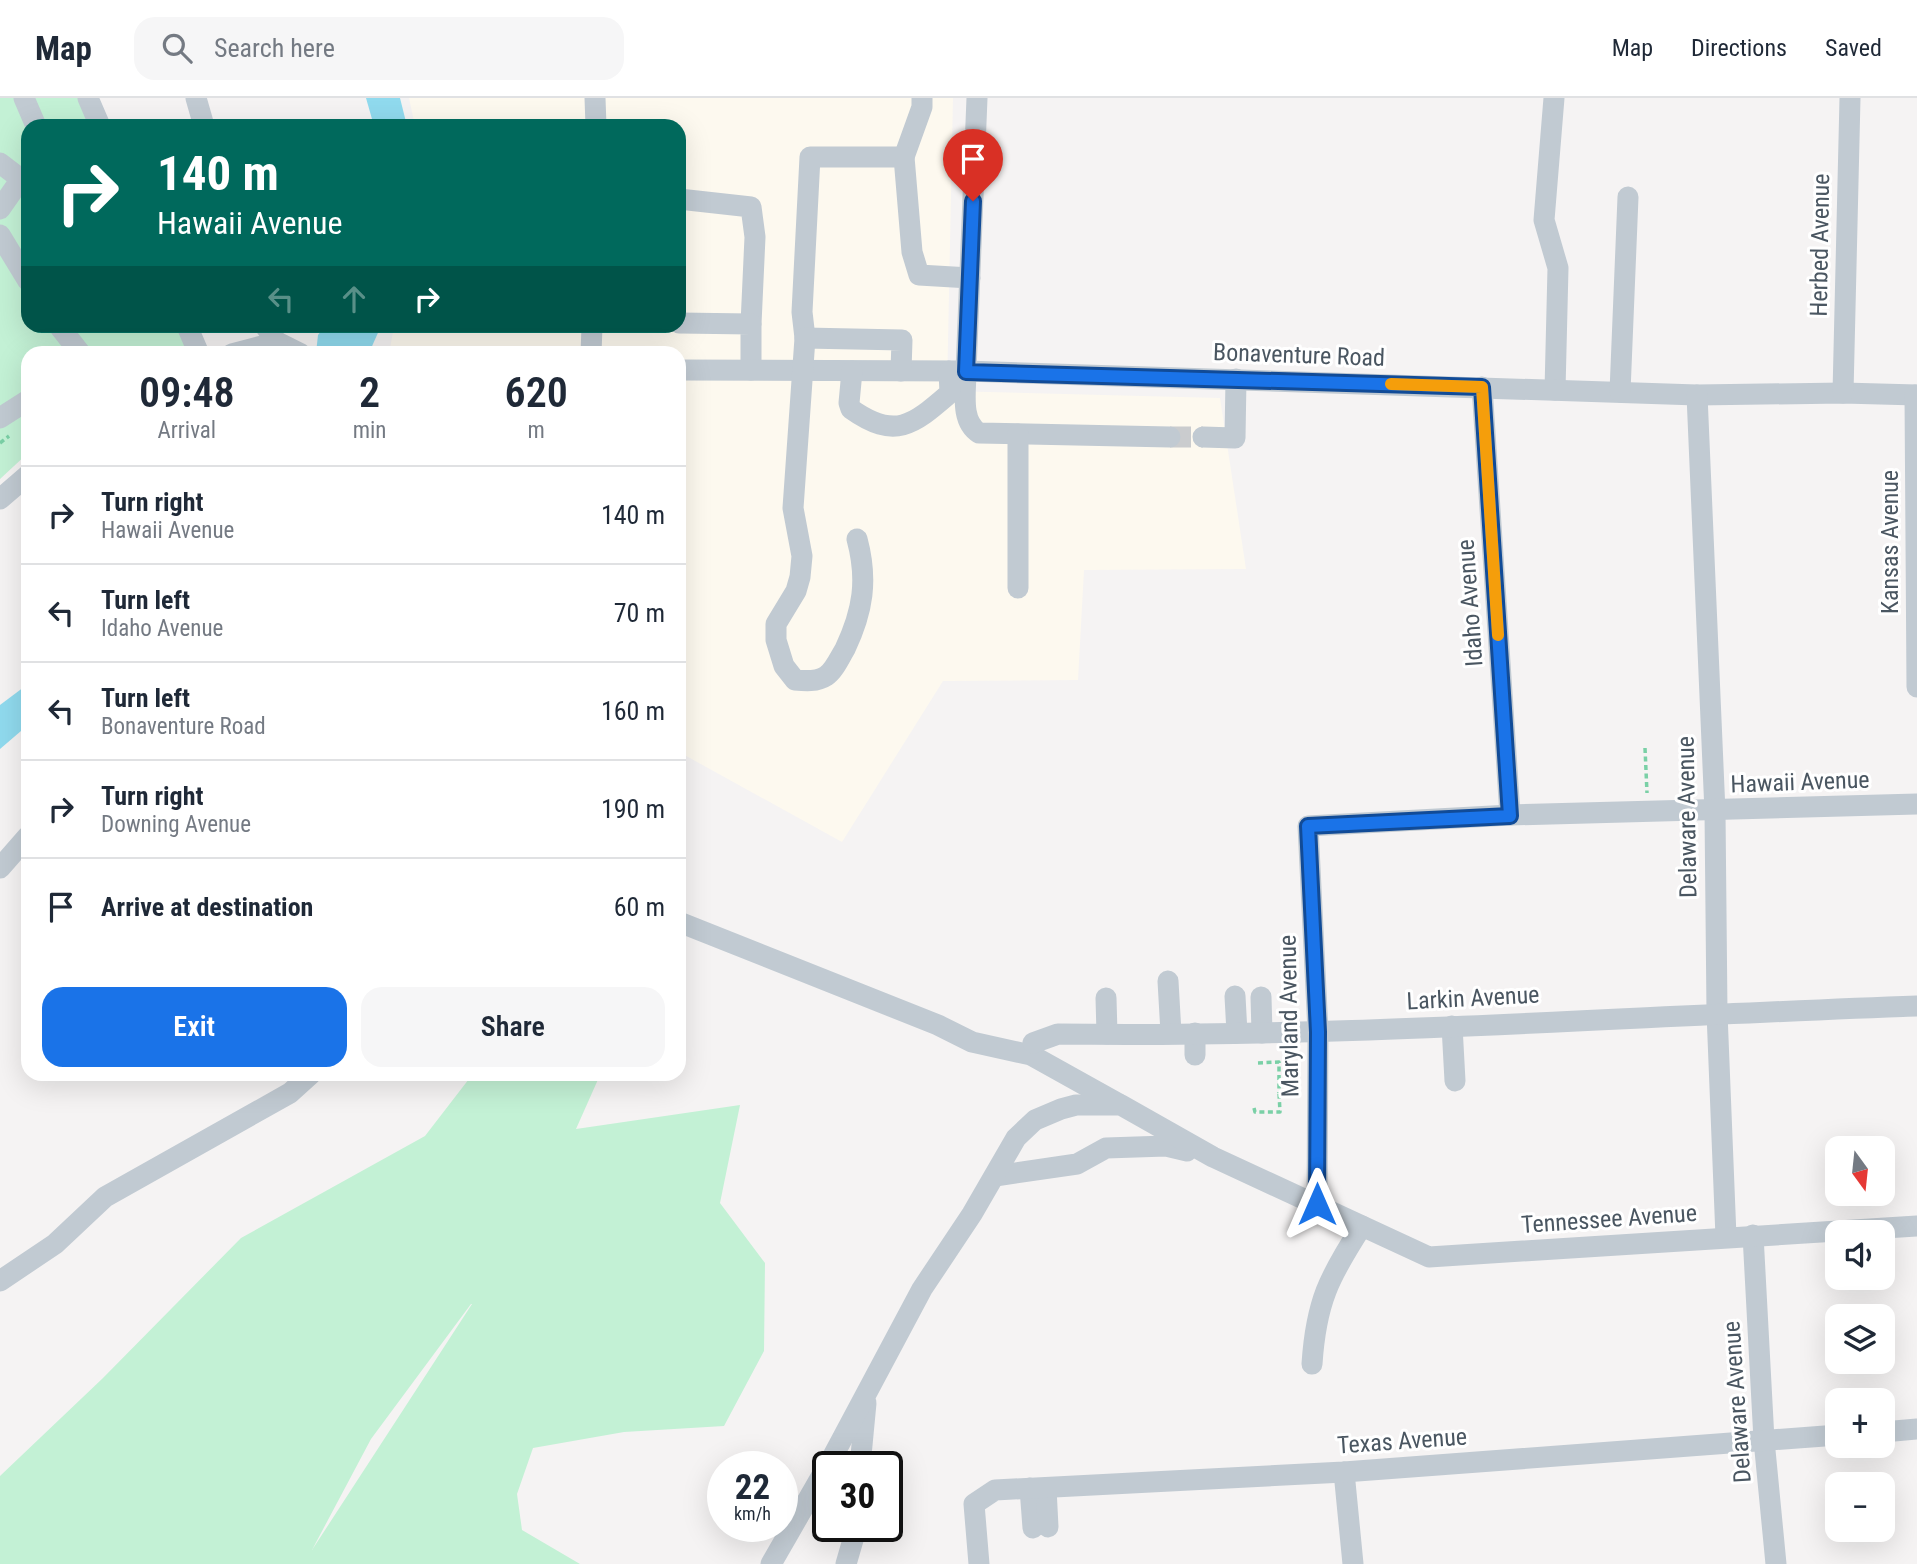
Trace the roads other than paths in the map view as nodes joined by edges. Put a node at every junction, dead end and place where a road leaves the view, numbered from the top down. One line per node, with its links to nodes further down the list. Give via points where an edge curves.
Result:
1 (24, 98): 9 (street)
2 (88, 98): 10 (street)
3 (196, 98): 11 (street)
4 (595, 98): 12 (street)
5 (922, 98): 13 (street)
6 (977, 98): 22 (street)
7 (1554, 98): 37 (street, via 1544,220 1558,268)
8 (1850, 98): 39 (street, Herbed Avenue)
9 (33, 119)
10 (97, 119)
11 (198, 119)
12 (596, 119)
13 (904, 157): 22 (street, via 912,252 919,275); 26 (street, via 810,157 802,313)
14 (0, 163): 15 (street)
15 (21, 179)
16 (21, 184): 19 (street)
17 (1628, 197): 38 (street)
18 (686, 200): 24 (street, via 751,207 755,237)
19 (0, 209)
20 (0, 235): 21 (street)
21 (21, 270)
22 (970, 278): 34 (street)
23 (686, 323): 24 (street)
24 (751, 324): 30 (street)
25 (271, 334): 27 (street); 28 (street)
26 (805, 338): 31 (street); 33 (street, via 902,340)
27 (248, 346)
28 (289, 346)
29 (686, 370): 30 (street, Bonaventure Road)
30 (751, 370): 31 (street, Bonaventure Road)
31 (804, 370): 32 (street, Bonaventure Road); 49 (street, via 793,508 802,556 800,577 776,624 784,666 795,680 827,676 849,640 860,613 863,559)
32 (852, 371): 33 (street, Bonaventure Road); 34 (street, via 851,409 868,421 896,426 912,424 950,393)
33 (901, 371): 34 (street, Bonaventure Road)
34 (958, 371): 35 (street, Bonaventure Road); 44 (street, via 971,428 979,433)
35 (1236, 379): 36 (street, Bonaventure Road); 46 (street, via 1235,438)
36 (1482, 387): 37 (street, Bonaventure Road); 54 (street, Idaho Avenue)
37 (1555, 390): 38 (street, Bonaventure Road)
38 (1620, 392): 40 (street, Bonaventure Road)
39 (1843, 393): 40 (street, Bonaventure Road); 41 (street, Bonaventure Road)
40 (1698, 395): 53 (street, Delaware Avenue)
41 (1916, 395): 51 (street, Kansas Avenue)
42 (21, 404): 43 (street)
43 (0, 418)
44 (1018, 434): 45 (street); 50 (street)
45 (1170, 437)
46 (1203, 437)
47 (21, 481): 48 (street)
48 (0, 499)
49 (857, 538)
50 (1018, 588)
51 (1917, 687)
52 (1917, 804): 53 (street, Hawaii Avenue)
53 (1715, 812): 54 (street, Hawaii Avenue); 64 (street, Delaware Avenue)
54 (1510, 816): 55 (street, Hawaii Avenue)
55 (1308, 826): 67 (street, Maryland Avenue)
56 (21, 844): 57 (street)
57 (0, 868)
58 (686, 925): 76 (street, via 972,1042 1031,1055)
59 (1168, 981): 68 (street)
60 (1235, 996): 70 (street)
61 (1261, 997): 66 (street)
62 (1106, 998): 71 (street)
63 (1917, 1006): 64 (street, Larkin Avenue)
64 (1717, 1013): 65 (street, Larkin Avenue); 83 (street, Delaware Avenue)
65 (1452, 1026): 67 (street, Larkin Avenue); 75 (street)
66 (1262, 1032): 67 (street, Larkin Avenue); 70 (street, Larkin Avenue)
67 (1318, 1032): 79 (street, Maryland Avenue)
68 (1171, 1033): 69 (street, Larkin Avenue); 71 (street, Larkin Avenue)
69 (1195, 1033): 70 (street, Larkin Avenue); 73 (street)
70 (1237, 1033)
71 (1107, 1034): 72 (street, Larkin Avenue, via 1058,1034)
72 (1033, 1043)
73 (1195, 1055)
74 (303, 1081): 84 (street, via 290,1093 105,1196 55,1244)
75 (1455, 1081)
76 (1121, 1105): 77 (street); 78 (street, via 1076,1105 1035,1119 1016,1138)
77 (1213, 1157): 78 (street, via 1166,1146 1106,1147 1077,1164); 79 (street, Tennessee Avenue)
78 (995, 1177): 86 (street, via 922,1289)
79 (1317, 1204): 80 (street, Tennessee Avenue)
80 (1362, 1226): 83 (street, Tennessee Avenue, via 1429,1257); 85 (street, via 1321,1299)
81 (1917, 1226): 82 (street, Tennessee Avenue)
82 (1753, 1236): 83 (street, Tennessee Avenue); 90 (street, Delaware Avenue)
83 (1726, 1237)
84 (0, 1280)
85 (1312, 1364)
86 (866, 1394): 91 (street); 96 (street)
87 (1917, 1429): 88 (street)
88 (1895, 1431)
89 (1825, 1436): 90 (street, Texas Avenue)
90 (1764, 1440): 92 (street, Texas Avenue); 100 (street, Delaware Avenue)
91 (861, 1451)
92 (1345, 1472): 93 (street, Texas Avenue); 99 (street)
93 (1038, 1488): 94 (street); 98 (street, Texas Avenue, via 995,1490 974,1504)
94 (1040, 1527)
95 (852, 1542): 97 (street)
96 (771, 1564)
97 (846, 1564)
98 (979, 1564)
99 (1353, 1564)
100 (1776, 1564)

